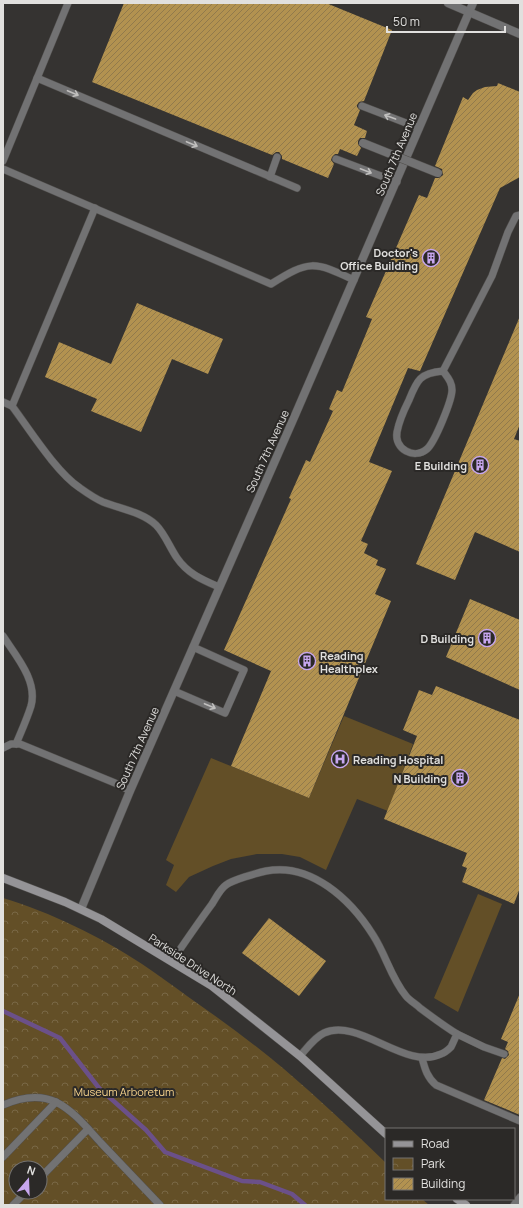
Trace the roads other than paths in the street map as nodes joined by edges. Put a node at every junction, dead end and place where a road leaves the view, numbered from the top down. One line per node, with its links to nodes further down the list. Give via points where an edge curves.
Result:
1 (68, 3): 6 (lane)
2 (448, 3): 4 (street)
3 (473, 3): 4 (street, South 7th Avenue)
4 (469, 12): 5 (street); 8 (street, South 7th Avenue)
5 (520, 34)
6 (37, 78): 12 (lane); 15 (lane, one-way to 15)
7 (362, 106): 8 (lane, one-way to 7)
8 (419, 128): 16 (street, South 7th Avenue)
9 (363, 143): 14 (street, bridge)
10 (277, 157): 15 (lane)
11 (336, 159): 16 (lane, one-way to 16)
12 (3, 161)
13 (3, 169): 18 (lane)
14 (438, 173)
15 (270, 177): 17 (lane)
16 (397, 182): 20 (street, South 7th Avenue)
17 (297, 188)
18 (95, 208): 20 (lane, via 271,284 290,272 310,265 330,268); 23 (lane)
19 (520, 215): 21 (lane, via 516,216 508,232 492,276)
20 (354, 280): 24 (street, South 7th Avenue)
21 (443, 372): 21 (lane, via 429,373 419,379 413,390 397,434 405,452 421,453 428,448 437,433 452,391 450,381)
22 (3, 402): 23 (lane)
23 (12, 406): 24 (lane, via 52,460 79,488 102,502 146,518 156,526 189,572)
24 (219, 587): 26 (street, South 7th Avenue)
25 (3, 636): 28 (lane, via 31,686 31,706)
26 (193, 647): 27 (street, South 7th Avenue); 27 (lane, one-way to 26, via 226,713 244,670)
27 (174, 691): 30 (street, South 7th Avenue)
28 (16, 744): 29 (lane); 30 (lane, via 31,748)
29 (3, 748)
30 (130, 791): 32 (street, South 7th Avenue)
31 (3, 878): 32 (street, Parkside Drive North)
32 (81, 909): 33 (street, Parkside Drive North)
33 (172, 961): 34 (lane, via 226,884 272,870 295,871 323,883 349,905 373,936 407,998); 36 (street, Parkside Drive North, via 212,986)
34 (457, 1034): 35 (lane); 37 (lane, via 450,1048 432,1058)
35 (504, 1054)
36 (300, 1056): 37 (lane, via 324,1033 334,1030 345,1031); 42 (street, Parkside Drive North)
37 (422, 1058): 40 (lane, via 426,1074 436,1085)
38 (56, 1102): 39 (lane, via 26,1098); 41 (lane); 43 (lane)
39 (3, 1105)
40 (520, 1121)
41 (88, 1129): 44 (lane); 46 (lane)
42 (385, 1133)
43 (3, 1157)
44 (48, 1170)
45 (520, 1197): 47 (lane)
46 (160, 1205)
47 (514, 1205)

